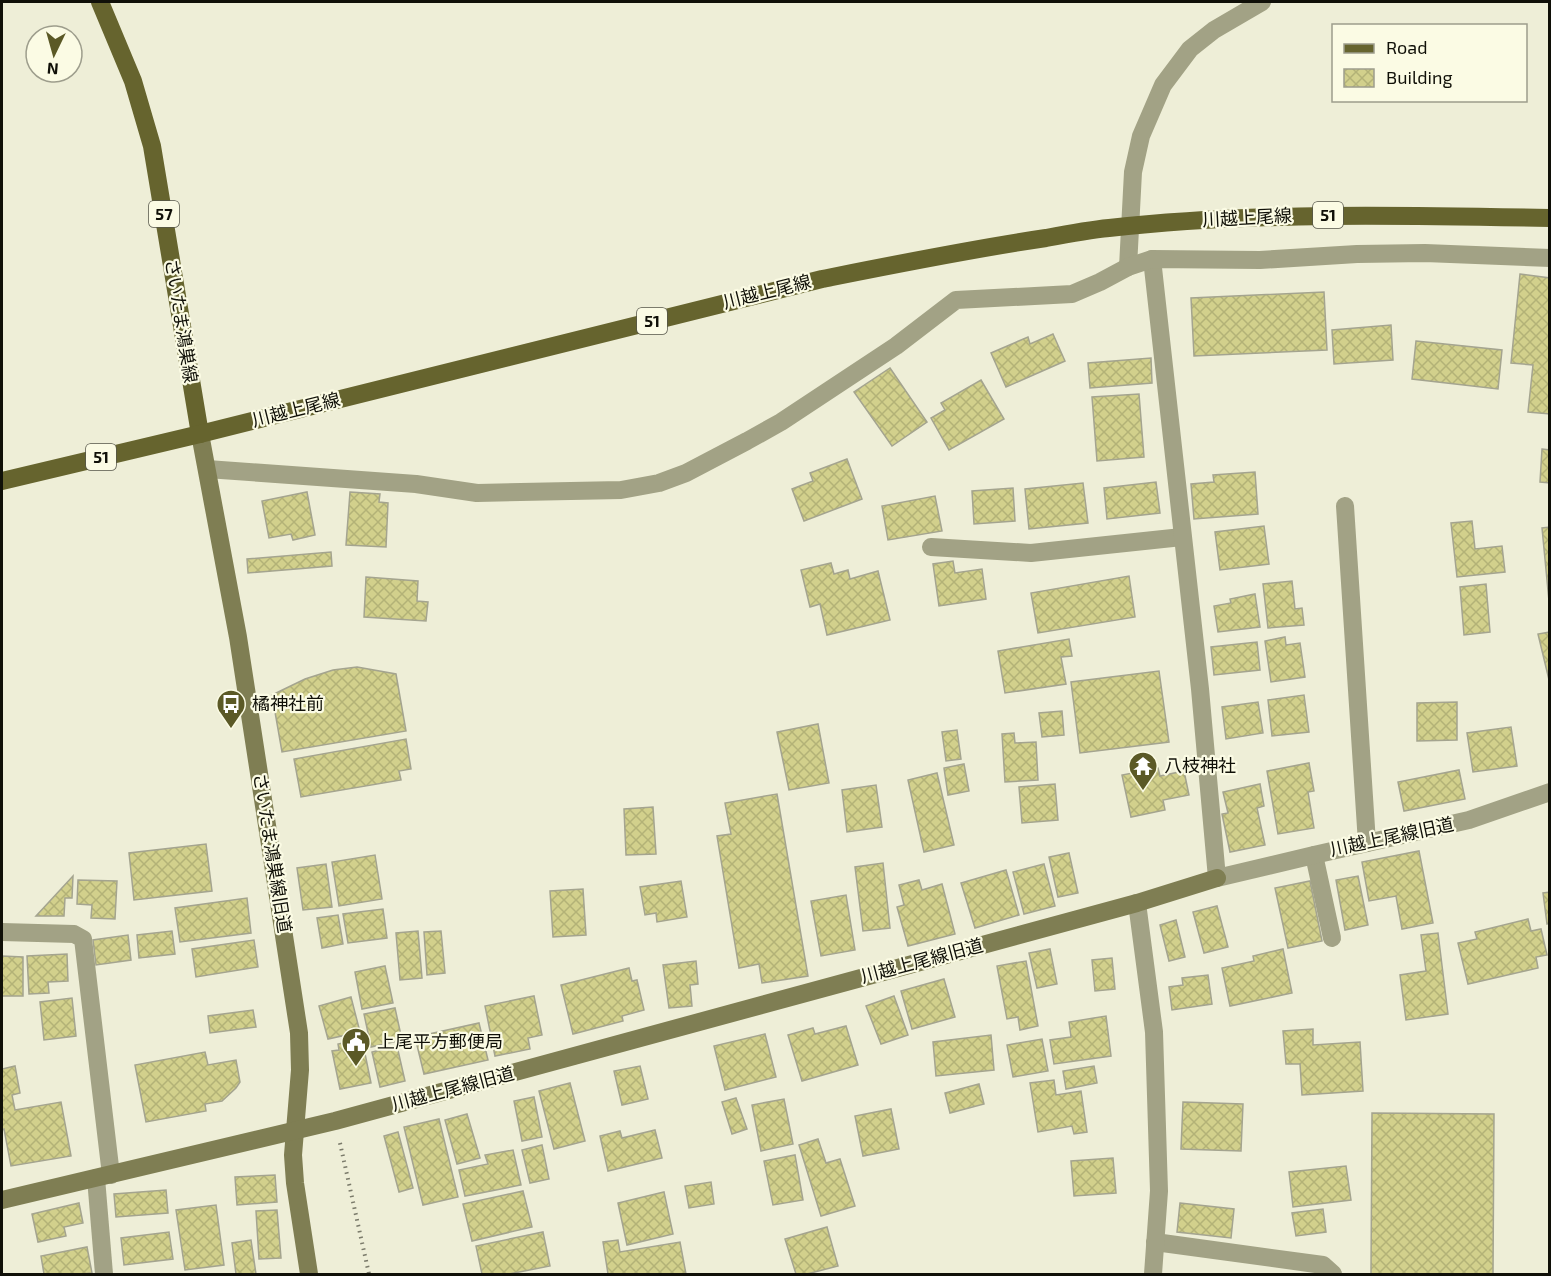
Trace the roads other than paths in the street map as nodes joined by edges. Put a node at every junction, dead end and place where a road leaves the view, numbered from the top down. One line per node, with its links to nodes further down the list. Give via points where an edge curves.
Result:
1 (100, 2): 7 (main road, さいたま鴻巣線 / 57, via 133,81 152,146)
2 (1262, 2): 6 (street, via 1190,49 1163,85 1141,136 1133,172)
3 (1550, 218): 7 (main road, 川越上尾線 / 51, via 1271,216 1108,228 822,279)
4 (1550, 258): 5 (street, via 1414,253 1260,260)
5 (1152, 259): 6 (street); 11 (street)
6 (1128, 267): 8 (street, via 1072,294 956,300 896,346 780,422 686,473 659,483 621,490 477,493 417,484)
7 (200, 434): 8 (street, さいたま鴻巣線旧道); 9 (main road, 川越上尾線 / 51)
8 (207, 469): 20 (street, さいたま鴻巣線旧道, via 296,1003 300,1070)
9 (2, 481)
10 (1345, 506): 14 (street)
11 (1182, 537): 12 (street, via 1031,553); 16 (street)
12 (931, 547)
13 (1550, 792): 14 (street, 川越上尾線旧道, via 1469,820)
14 (1367, 843): 15 (street, 川越上尾線旧道)
15 (1314, 855): 16 (street, 川越上尾線旧道); 19 (street)
16 (1217, 878): 17 (street, 川越上尾線旧道)
17 (1137, 903): 20 (street, 川越上尾線旧道); 23 (street, via 1154,1032 1159,1191)
18 (2, 932): 21 (street, via 74,934 82,939)
19 (1332, 938)
20 (295, 1130): 21 (street, 川越上尾線旧道); 25 (street, さいたま鴻巣線旧道, via 295,1183)
21 (103, 1176): 22 (street, 川越上尾線旧道); 24 (street)
22 (2, 1200)
23 (1155, 1242): 26 (street); 27 (street, via 1323,1265)
24 (104, 1275)
25 (309, 1275)
26 (1153, 1275)
27 (1333, 1275)

